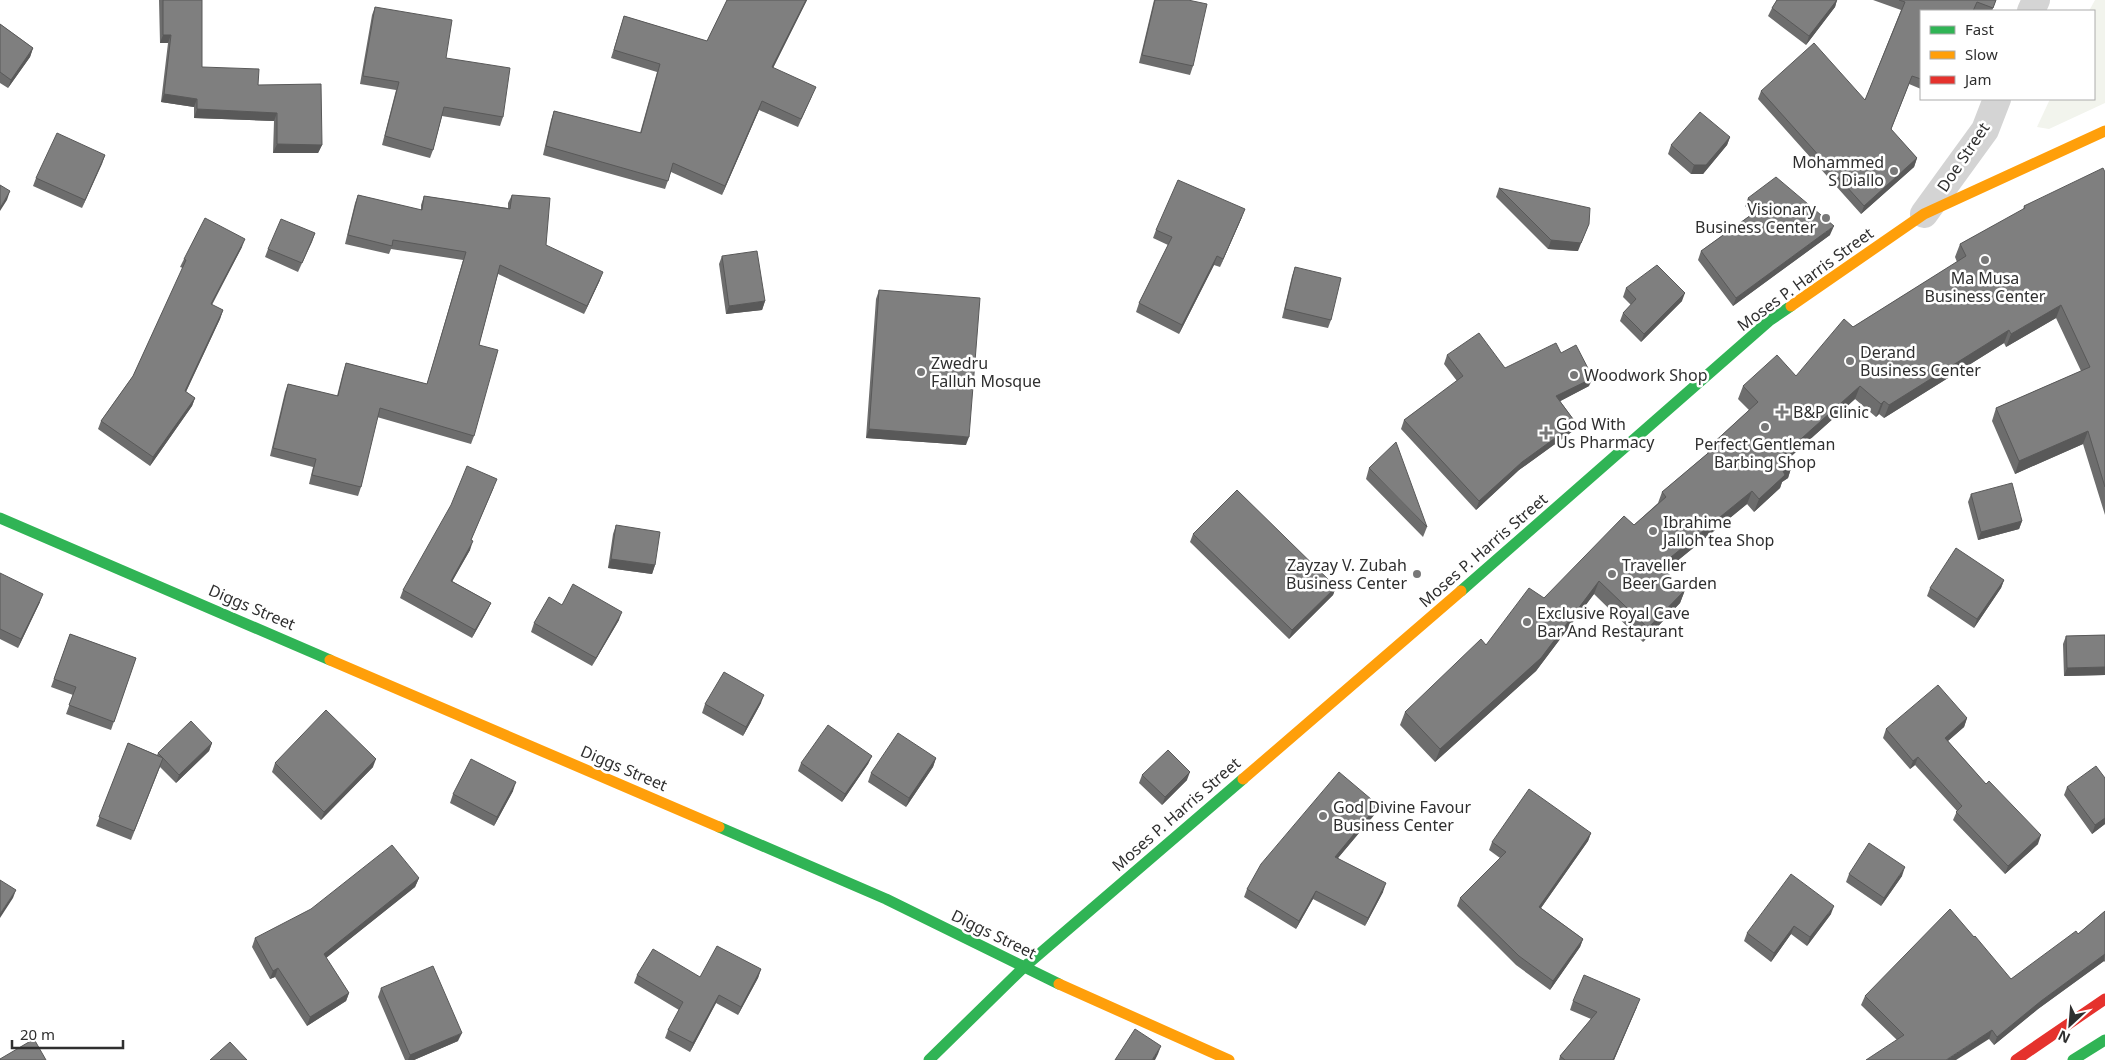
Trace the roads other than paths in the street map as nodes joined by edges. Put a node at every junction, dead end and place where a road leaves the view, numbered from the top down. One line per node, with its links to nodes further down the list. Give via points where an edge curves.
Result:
1 (1997, 100): 3 (street, Doe Street, via 1985,130)
2 (2105, 131): 3 (main road, Moses P. Harris Street)
3 (1924, 214): 5 (main road, Moses P. Harris Street, via 1769,321)
4 (0, 518): 5 (main road, Diggs Street, via 886,899)
5 (1023, 968): 8 (main road, Moses P. Harris Street); 9 (main road, Diggs Street)
6 (2105, 999): 10 (main road)
7 (2105, 1040): 11 (main road)
8 (929, 1060)
9 (1230, 1060)
10 (2016, 1060)
11 (2073, 1060)

